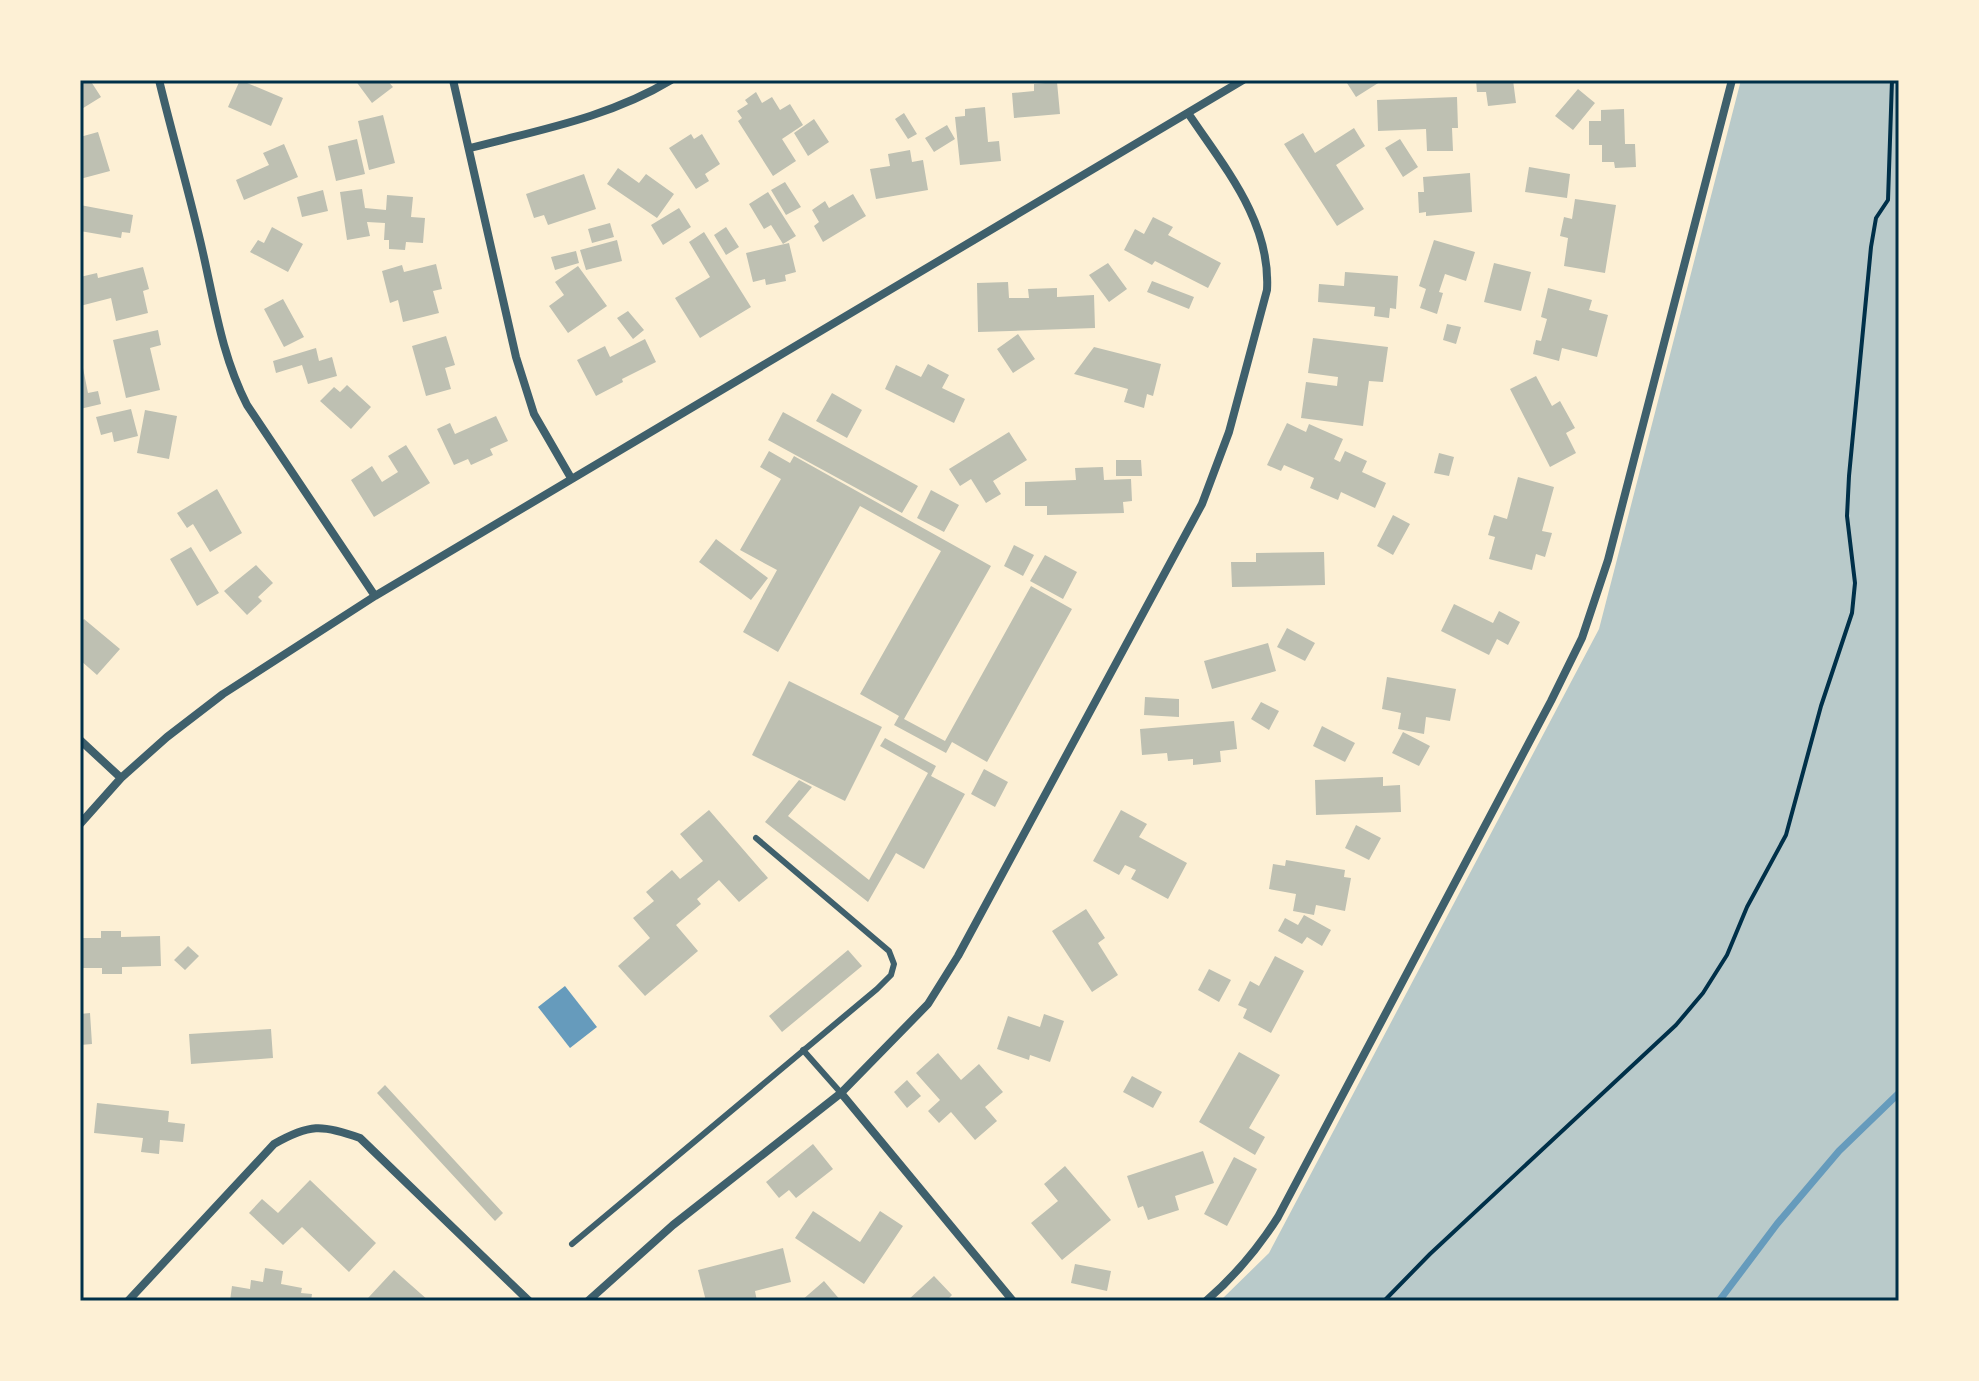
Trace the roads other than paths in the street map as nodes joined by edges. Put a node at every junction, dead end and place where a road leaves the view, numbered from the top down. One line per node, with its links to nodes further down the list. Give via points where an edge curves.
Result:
1 (159, 80): 9 (street, via 233,378)
2 (453, 80): 7 (street)
3 (671, 80): 7 (street, via 594,116)
4 (1243, 80): 6 (street)
5 (1732, 80): 21 (street, via 1608,560 1582,638 1278,1217 1258,1249)
6 (1188, 113): 8 (street); 15 (street, via 1251,210 1269,266 1229,432 1202,504 958,956 928,1004)
7 (470, 148): 8 (street, via 534,414)
8 (571, 478): 9 (street)
9 (375, 596): 11 (street, via 223,694)
10 (80, 740): 11 (street)
11 (121, 778): 12 (street)
12 (80, 824)
13 (756, 838): 14 (lane, via 889,951 894,964 877,989)
14 (803, 1050): 15 (lane); 16 (lane)
15 (841, 1093): 19 (street, via 673,1225); 20 (street)
16 (572, 1244)
17 (128, 1301): 18 (street, via 274,1144 314,1128 360,1138)
18 (529, 1301)
19 (588, 1301)
20 (1013, 1301)
21 (1206, 1301)

